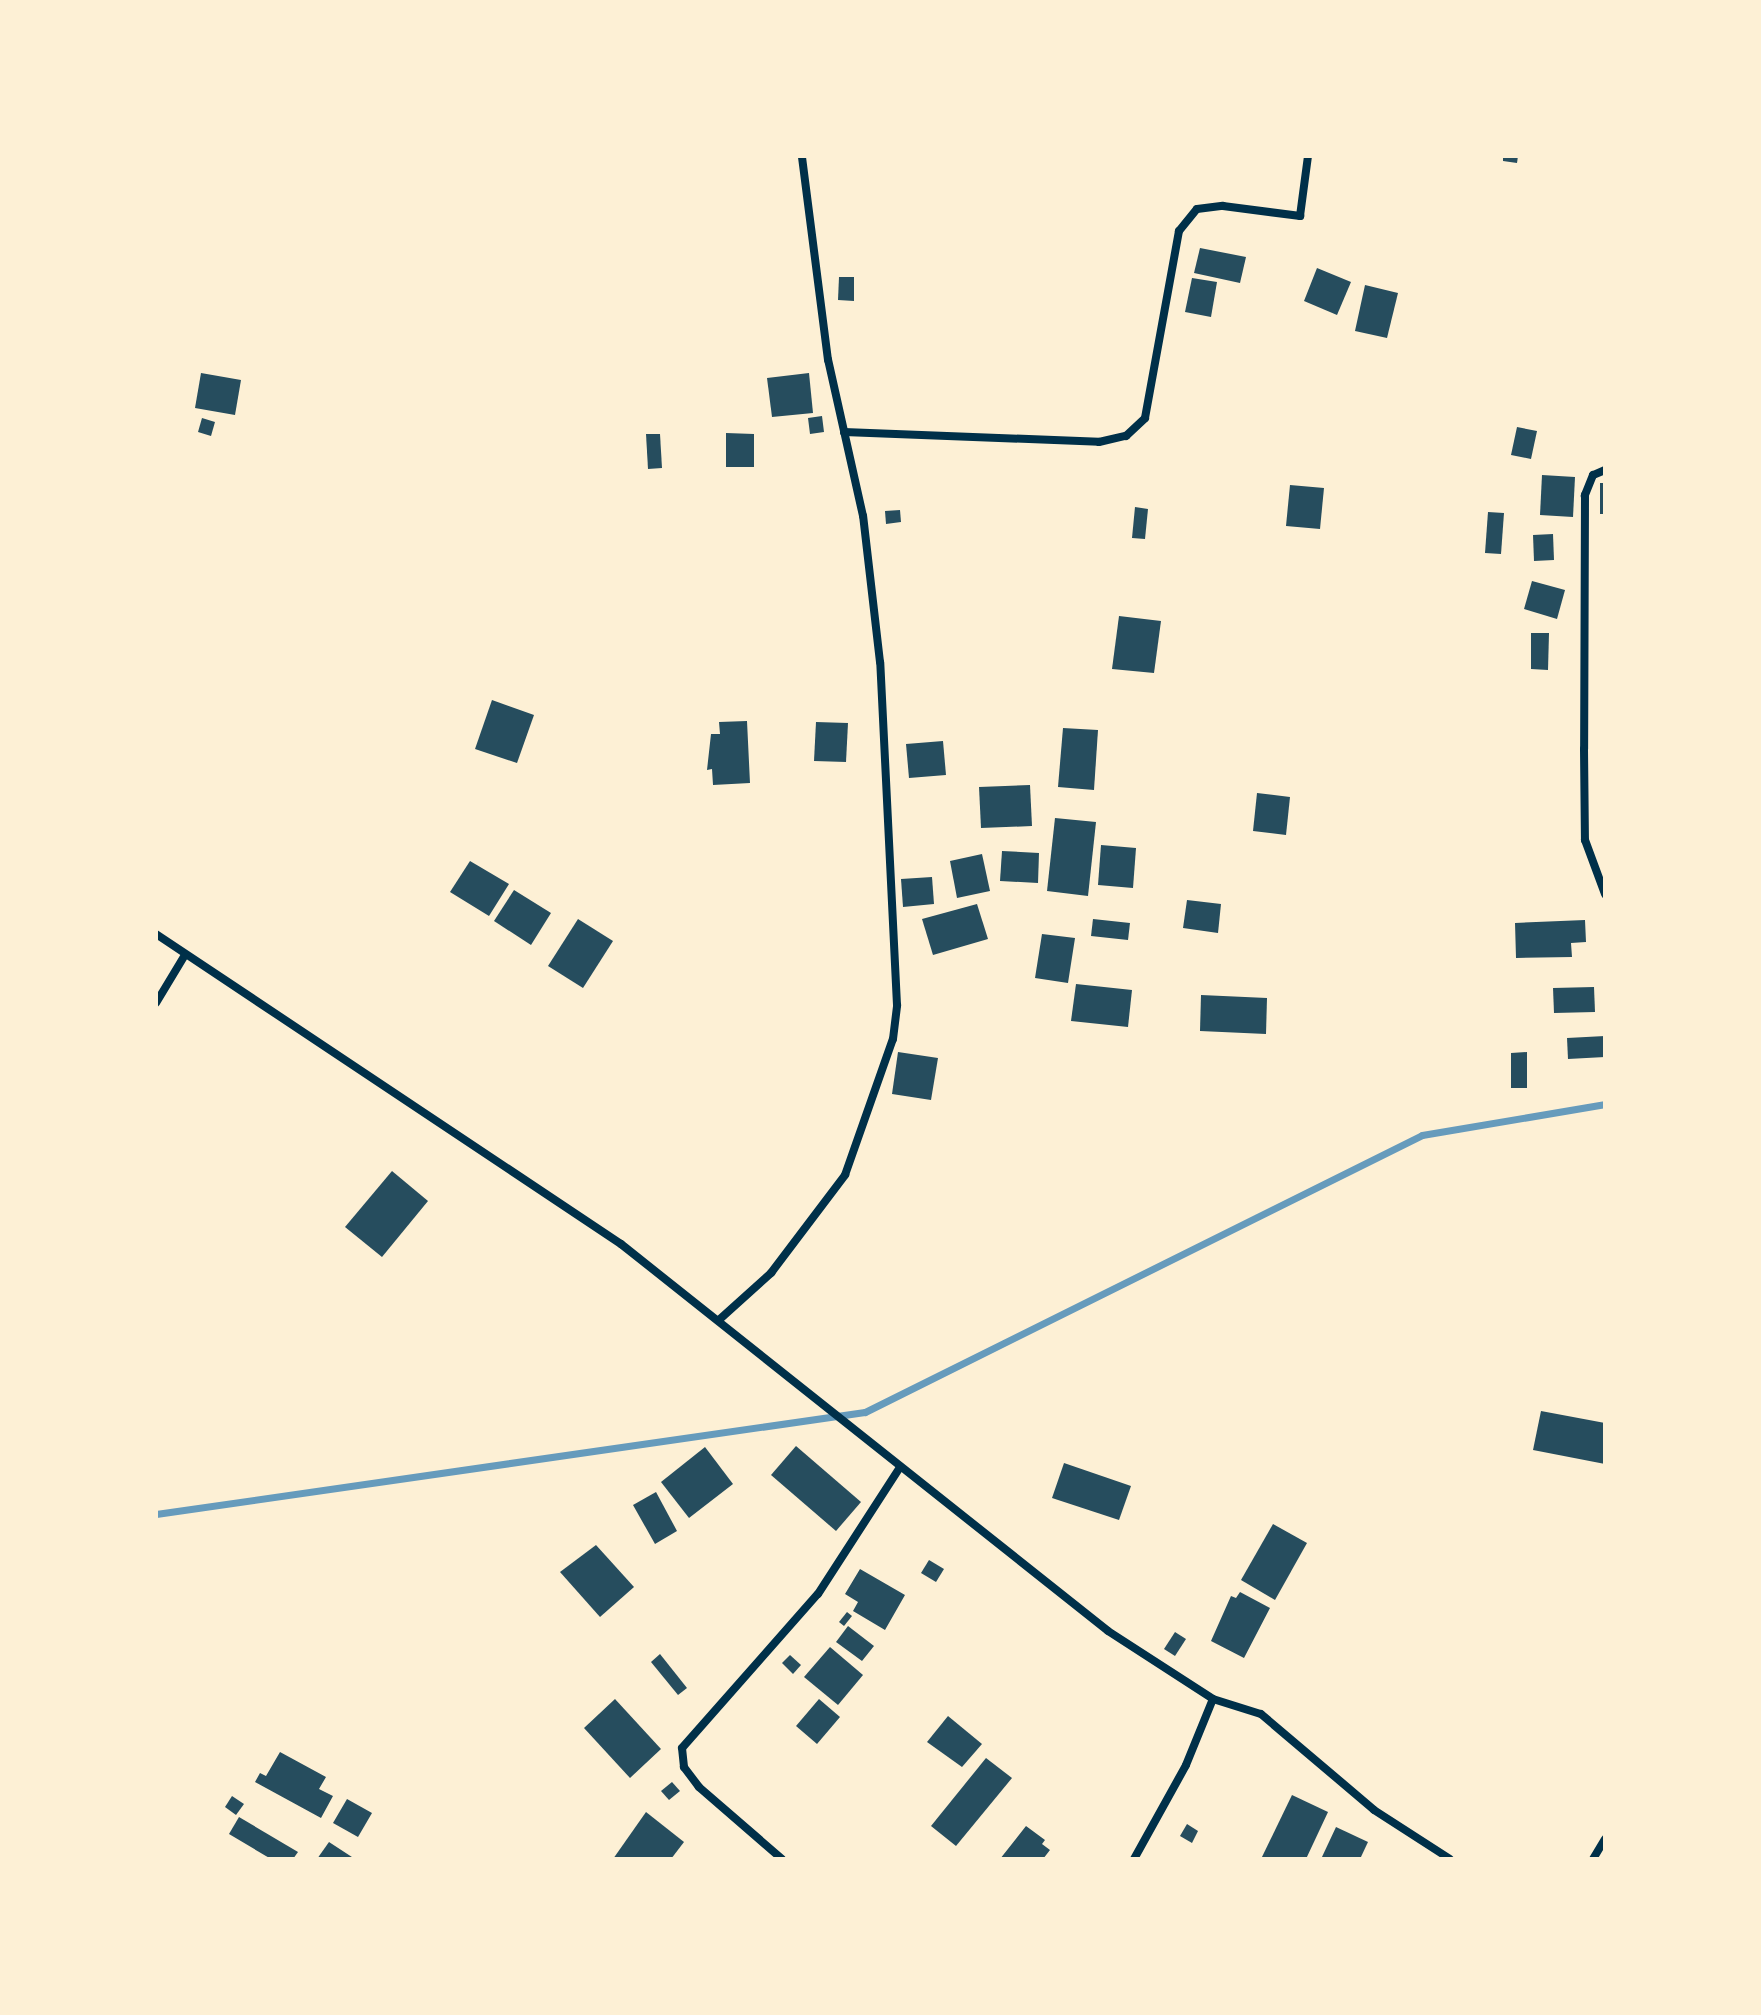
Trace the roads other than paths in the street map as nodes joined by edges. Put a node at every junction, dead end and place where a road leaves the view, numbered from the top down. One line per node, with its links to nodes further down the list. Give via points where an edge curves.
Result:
1 (802, 156): 3 (street, via 828,360)
2 (1308, 156): 3 (street, via 1300,216 1223,206 1197,209 1179,231 1145,418 1126,436 1099,442)
3 (844, 432): 9 (street, via 863,516 880,662 897,1005 893,1039 845,1175 771,1273)
4 (1605, 470): 5 (street, via 1593,475 1585,495 1584,749 1585,840)
5 (1605, 894)
6 (156, 934): 7 (street)
7 (185, 955): 8 (street); 9 (street, via 608,1236)
8 (156, 1000)
9 (720, 1319): 10 (street)
10 (899, 1469): 11 (street, via 1108,1631); 13 (street, via 818,1594 682,1748 684,1767 699,1787)
11 (1213, 1699): 14 (street, via 1186,1765); 15 (street, via 1261,1714 1374,1810)
12 (1605, 1839): 16 (street)
13 (782, 1859)
14 (1134, 1859)
15 (1450, 1859)
16 (1593, 1859)

